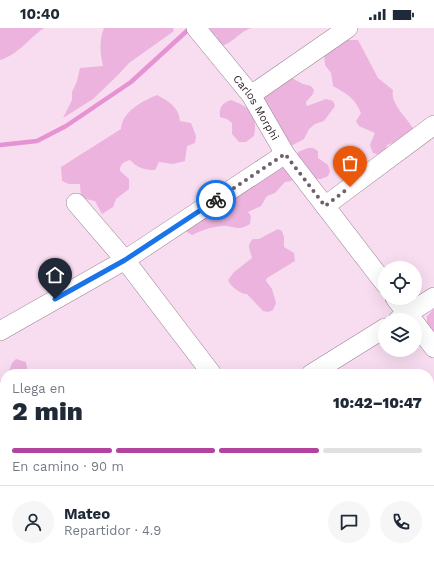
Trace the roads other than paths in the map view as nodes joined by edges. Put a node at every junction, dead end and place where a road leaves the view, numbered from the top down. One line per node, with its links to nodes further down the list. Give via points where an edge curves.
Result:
1 (348, 28): 3 (street)
2 (201, 34): 3 (street, Carlos Morphi)
3 (251, 95): 5 (street, Carlos Morphi)
4 (434, 126): 7 (street)
5 (285, 154): 7 (street, Carlos Morphi); 8 (street)
6 (76, 203): 8 (street)
7 (325, 206): 9 (street, Carlos Morphi)
8 (125, 260): 12 (street); 16 (street)
9 (378, 275)
10 (434, 297): 11 (street)
11 (415, 313)
12 (0, 331)
13 (378, 332): 17 (street)
14 (422, 335): 15 (street)
15 (434, 348)
16 (208, 369)
17 (319, 369)

